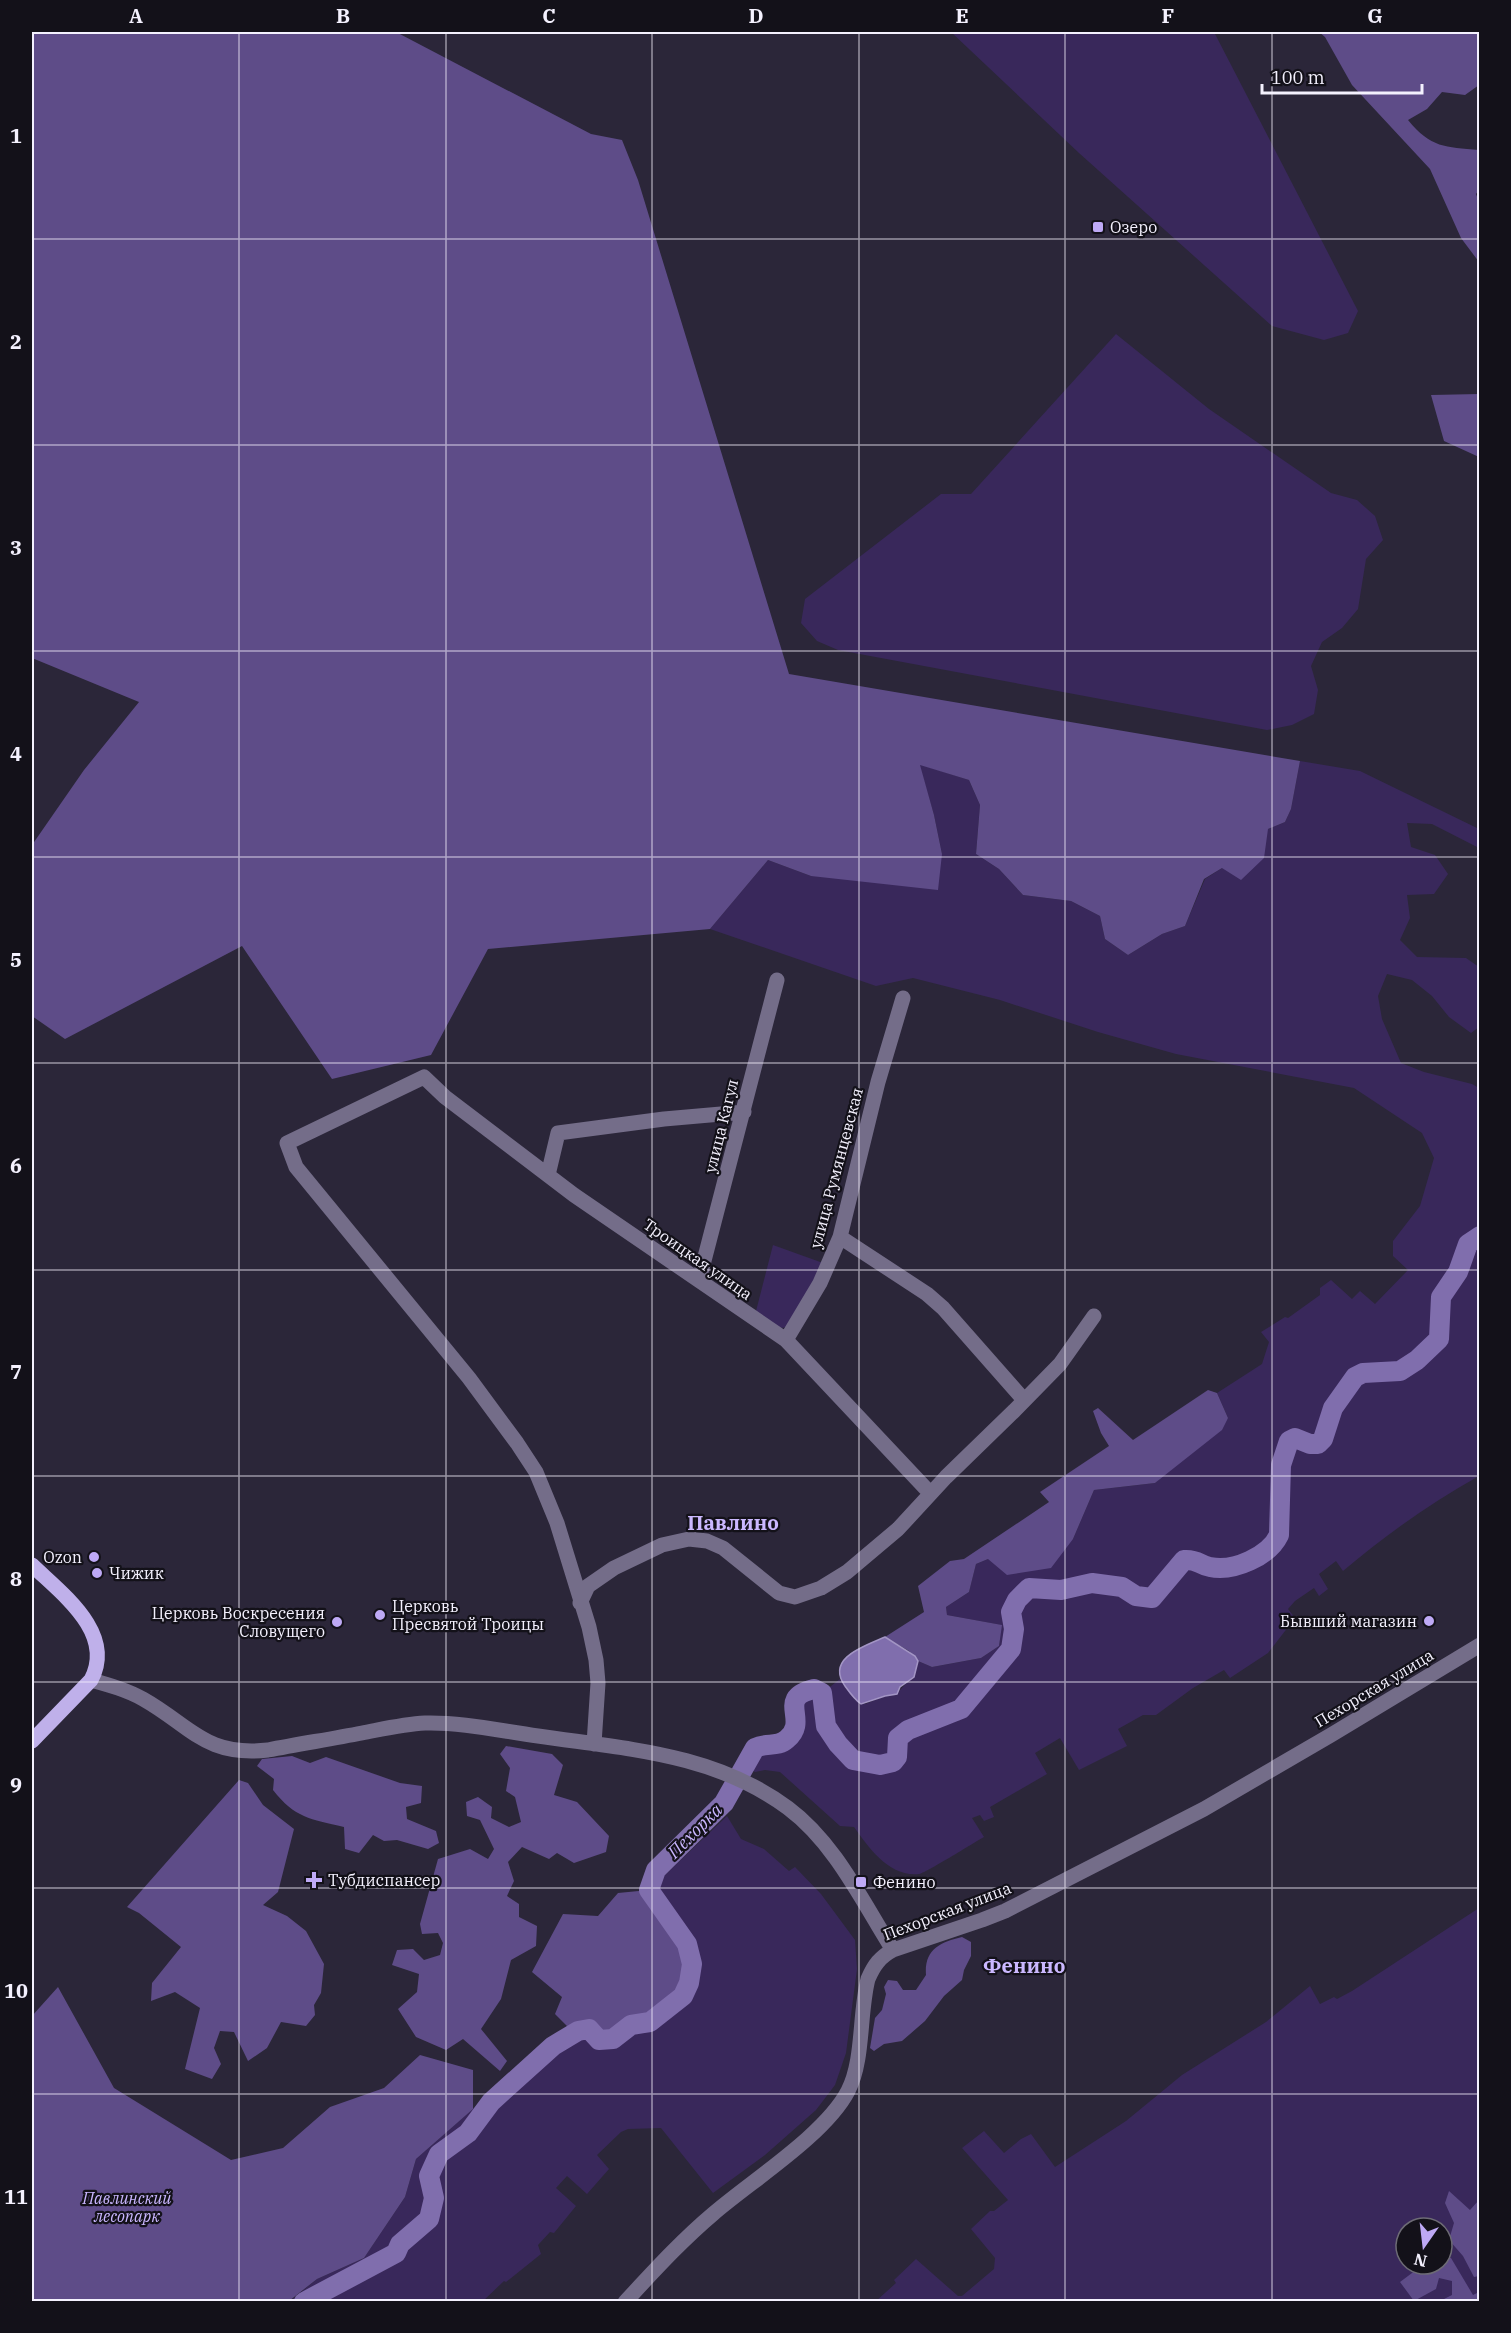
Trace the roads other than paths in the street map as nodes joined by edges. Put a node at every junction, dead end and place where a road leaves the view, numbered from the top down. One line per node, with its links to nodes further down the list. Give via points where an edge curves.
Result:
1 (777, 980): 3 (street, улица Кагул)
2 (903, 998): 5 (street, улица Румянцевская)
3 (744, 1112): 4 (street, via 558,1133); 6 (street, улица Кагул)
4 (548, 1175): 6 (street, Троицкая улица); 12 (street, Троицкая улица, via 424,1077 287,1143 296,1167 469,1378 536,1472 557,1523)
5 (840, 1237): 8 (street, улица Румянцевская, via 820,1282); 9 (street, via 943,1308)
6 (699, 1280): 8 (street, Троицкая улица)
7 (1094, 1316): 9 (street, via 1060,1364)
8 (786, 1340): 10 (street, Троицкая улица)
9 (1024, 1400): 10 (street)
10 (930, 1493): 12 (street, via 898,1529 847,1572 803,1595 779,1593 723,1548 689,1539 662,1545 614,1568 588,1586)
11 (32, 1565): 14 (main road, via 93,1631 99,1655)
12 (580, 1603): 16 (street, via 596,1660)
13 (1479, 1645): 17 (street, Пехорская улица, via 1204,1809 1005,1911)
14 (91, 1680): 15 (main road); 16 (street, via 127,1691 209,1743 232,1750 268,1750 426,1723)
15 (32, 1741)
16 (594, 1744): 17 (street, via 685,1759 724,1772 788,1808 813,1830 836,1859)
17 (893, 1950): 18 (street, Пехорская улица, via 877,1962 868,1979 853,2075 837,2107 802,2143 699,2227)
18 (625, 2301)

